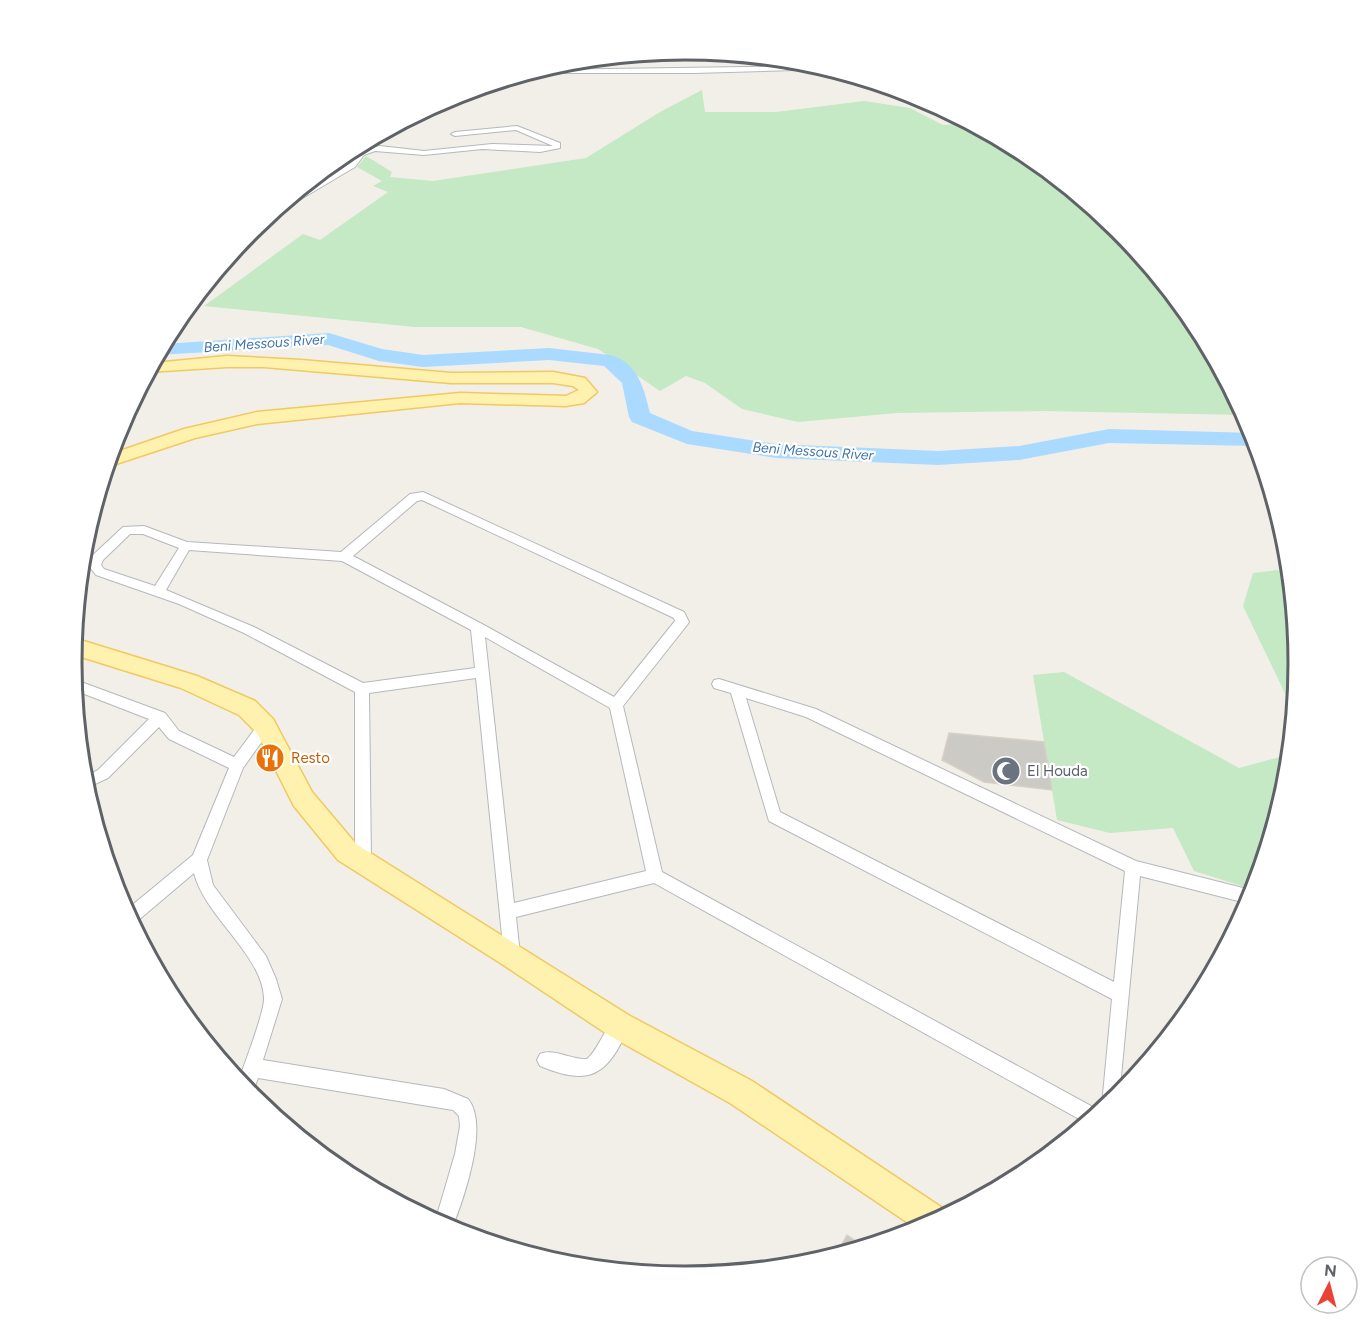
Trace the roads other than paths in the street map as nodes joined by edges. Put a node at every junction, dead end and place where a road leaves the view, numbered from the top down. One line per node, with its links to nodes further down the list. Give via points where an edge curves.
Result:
1 (786, 69): 2 (street)
2 (569, 72)
3 (455, 134): 4 (street, via 517,128 557,146 549,150 493,145 439,153)
4 (369, 150)
5 (358, 157): 7 (street)
6 (328, 178): 7 (street)
7 (332, 178): 8 (street)
8 (314, 188)
9 (160, 367): 10 (main road, via 213,362 292,363 419,376 573,380 588,392 566,401 460,398 257,418 190,433)
10 (119, 457)
11 (186, 546): 12 (street); 13 (street); 13 (street, via 135,528 127,530 97,558 95,566 100,572)
12 (344, 557): 14 (street); 21 (street, via 414,497 423,496 679,615 682,622)
13 (158, 592): 20 (street, via 249,630)
14 (477, 627): 16 (street); 21 (street)
15 (82, 649): 23 (main road, via 189,682 247,708)
16 (481, 672): 20 (street); 32 (street)
17 (719, 684): 19 (street)
18 (83, 687): 22 (street)
19 (736, 688): 28 (street, via 811,713); 34 (street, via 774,816)
20 (362, 689): 27 (street)
21 (616, 705): 29 (street)
22 (160, 717): 24 (street, via 174,735); 25 (street)
23 (265, 726): 24 (street); 27 (main road, via 303,799 347,852)
24 (237, 765): 26 (street)
25 (94, 779)
26 (199, 860): 31 (street); 37 (street, via 206,888 268,979 273,999)
27 (363, 861): 33 (main road)
28 (1133, 867): 30 (street); 34 (street)
29 (655, 876): 32 (street); 40 (street)
30 (1242, 895)
31 (136, 912)
32 (508, 912): 33 (street)
33 (512, 955): 35 (main road)
34 (1121, 995): 39 (street)
35 (620, 1026): 36 (street, via 596,1065 582,1070); 41 (main road, via 741,1092)
36 (546, 1059)
37 (254, 1068): 38 (street); 42 (street, via 444,1098 460,1104 466,1110 470,1128)
38 (249, 1080)
39 (1112, 1090)
40 (1087, 1113)
41 (927, 1216)
42 (446, 1217)

